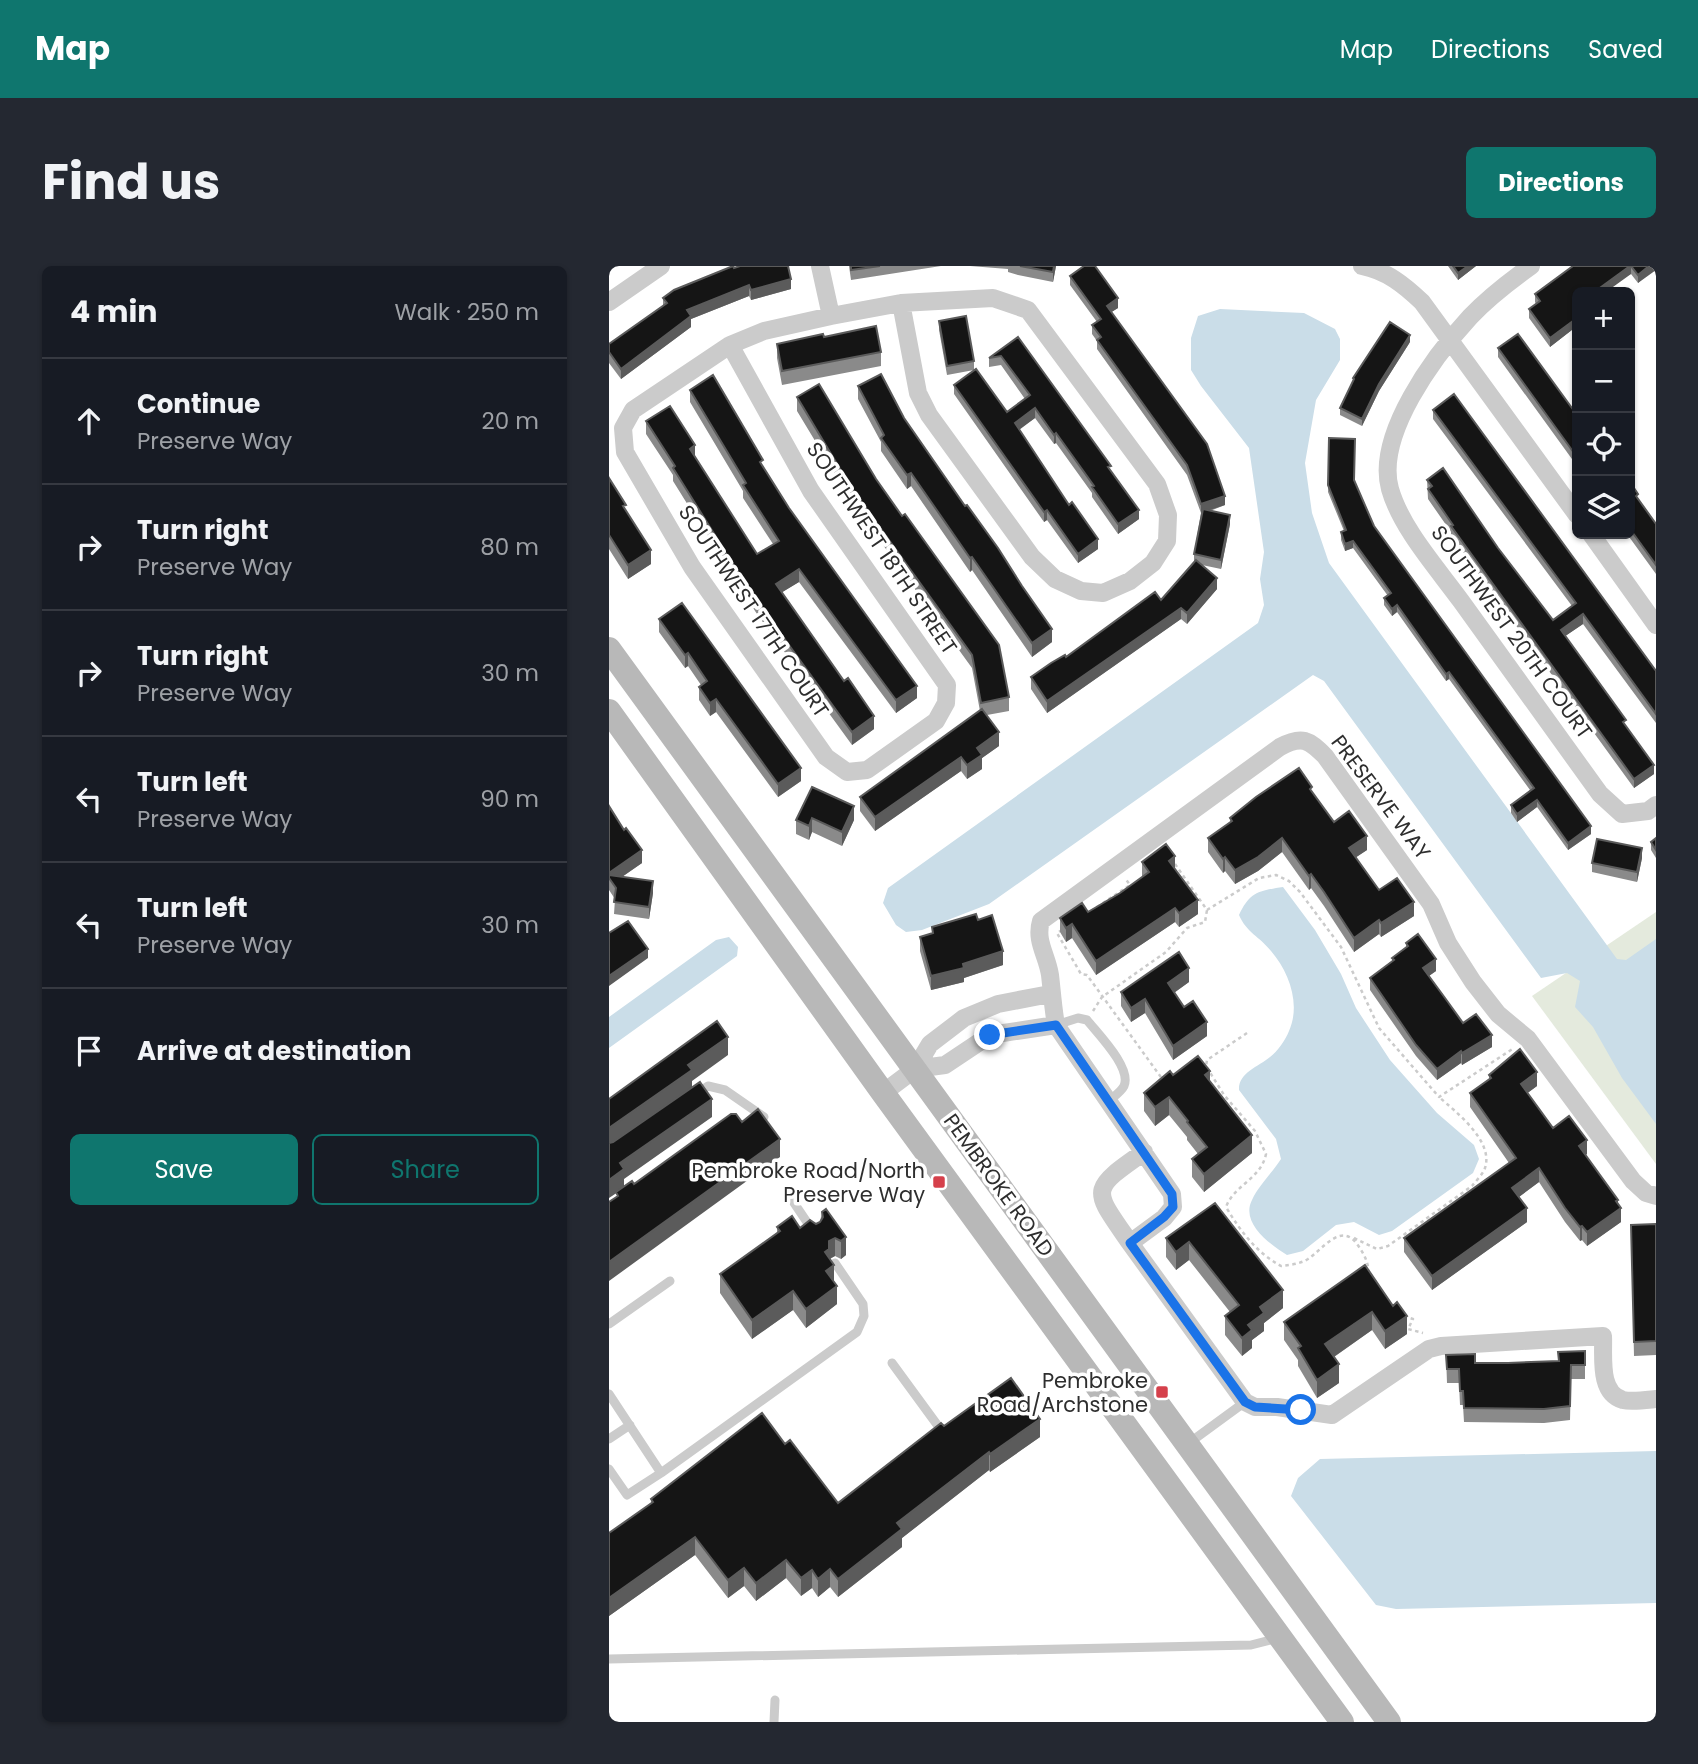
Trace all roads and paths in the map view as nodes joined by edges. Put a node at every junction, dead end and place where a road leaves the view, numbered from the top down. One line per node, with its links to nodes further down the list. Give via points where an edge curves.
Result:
1 (820, 266): 7 (street)
2 (1362, 266): 8 (street, via 1401,282)
3 (1531, 266): 8 (street, via 1471,316)
4 (653, 268): 5 (street)
5 (609, 302)
6 (901, 303): 6 (street, via 993,298 1028,310 1157,484 1168,515 1167,541 1153,563 1130,581 1103,593 1081,591 1055,579 1032,557 929,415 918,393); 7 (street)
7 (831, 316): 9 (street, via 764,331)
8 (1452, 341): 10 (street); 16 (street, SOUTHWEST 20TH COURT, via 1415,390 1396,427 1388,463 1390,488 1402,517 1600,794 1622,814)
9 (730, 345): 15 (street, SOUTHWEST 18TH STREET, via 811,491 947,685 946,703 936,721 867,770); 15 (street, SOUTHWEST 17TH COURT, via 633,410 623,428 625,452 692,568 826,757)
10 (1572, 508)
11 (1595, 539): 12 (street)
12 (1656, 625)
13 (609, 649): 30 (main road, PEMBROKE ROAD)
14 (609, 711): 32 (main road, PEMBROKE ROAD)
15 (848, 772)
16 (1656, 805)
17 (1156, 837): 18 (street, PRESERVE WAY); 19 (path); 29 (street, PRESERVE WAY, via 1280,747 1300,739 1313,743 1431,904 1448,943 1473,982 1498,1014)
18 (1114, 866): 20 (path, via 1131,885); 22 (street, PRESERVE WAY, via 1041,921 1038,933)
19 (1207, 910): 23 (path, via 1205,922 1187,928 1166,952); 33 (path, via 1259,878 1276,875 1289,881 1341,947 1379,1028)
20 (1088, 912)
21 (1067, 926): 23 (path, via 1057,933 1081,974 1087,975)
22 (1050, 993): 24 (street); 26 (street, PRESERVE WAY)
23 (1102, 997): 25 (path); 31 (path)
24 (998, 1004): 27 (street); 30 (street, via 945,1030)
25 (1087, 1020): 26 (lane); 35 (lane, via 1126,1077 1123,1089)
26 (1056, 1025): 27 (street); 35 (street, PRESERVE WAY)
27 (1005, 1032): 30 (street, via 990,1035 946,1065)
28 (1247, 1032): 41 (path, via 1207,1060 1206,1066 1224,1096 1255,1131 1266,1154 1262,1168 1232,1195 1226,1207 1253,1246 1281,1266 1306,1261 1338,1235)
29 (1528, 1039): 33 (path); 39 (street, PRESERVE WAY, via 1633,1181)
30 (915, 1069): 32 (street); 56 (main road, PEMBROKE ROAD)
31 (1165, 1083)
32 (883, 1093): 60 (main road, PEMBROKE ROAD)
33 (1439, 1097): 41 (path, via 1478,1136 1485,1150 1482,1173 1472,1186 1388,1246 1377,1249)
34 (685, 1101): 36 (lane, via 708,1086 725,1090 764,1117)
35 (1108, 1102): 37 (street, PRESERVE WAY)
36 (746, 1120)
37 (1144, 1152): 42 (street, via 1109,1176 1101,1193); 42 (street, PRESERVE WAY, via 1172,1194 1173,1207)
38 (788, 1194): 40 (lane)
39 (1656, 1196)
40 (816, 1235)
41 (1351, 1237): 44 (path, via 1366,1256)
42 (1130, 1243): 52 (street)
43 (835, 1263): 58 (lane, via 863,1304 857,1332)
44 (1369, 1274)
45 (670, 1281): 47 (lane)
46 (1401, 1315): 48 (path, via 1413,1319 1408,1329)
47 (609, 1324)
48 (1433, 1336)
49 (893, 1363): 54 (lane)
50 (609, 1394): 53 (lane)
51 (1656, 1399): 52 (street, via 1624,1400 1613,1395 1606,1384 1603,1336 1429,1349 1332,1415)
52 (1245, 1402): 56 (lane)
53 (630, 1425): 55 (lane); 58 (lane)
54 (941, 1430)
55 (609, 1439)
56 (1187, 1444): 59 (main road, PEMBROKE ROAD)
57 (609, 1469): 58 (lane, via 628,1495)
58 (661, 1472)
59 (1312, 1616): 60 (main road); 65 (main road, PEMBROKE ROAD)
60 (1280, 1637): 61 (lane, via 1251,1645); 64 (main road, PEMBROKE ROAD)
61 (609, 1660)
62 (775, 1700): 63 (lane)
63 (774, 1722)
64 (1342, 1722)
65 (1389, 1722)

